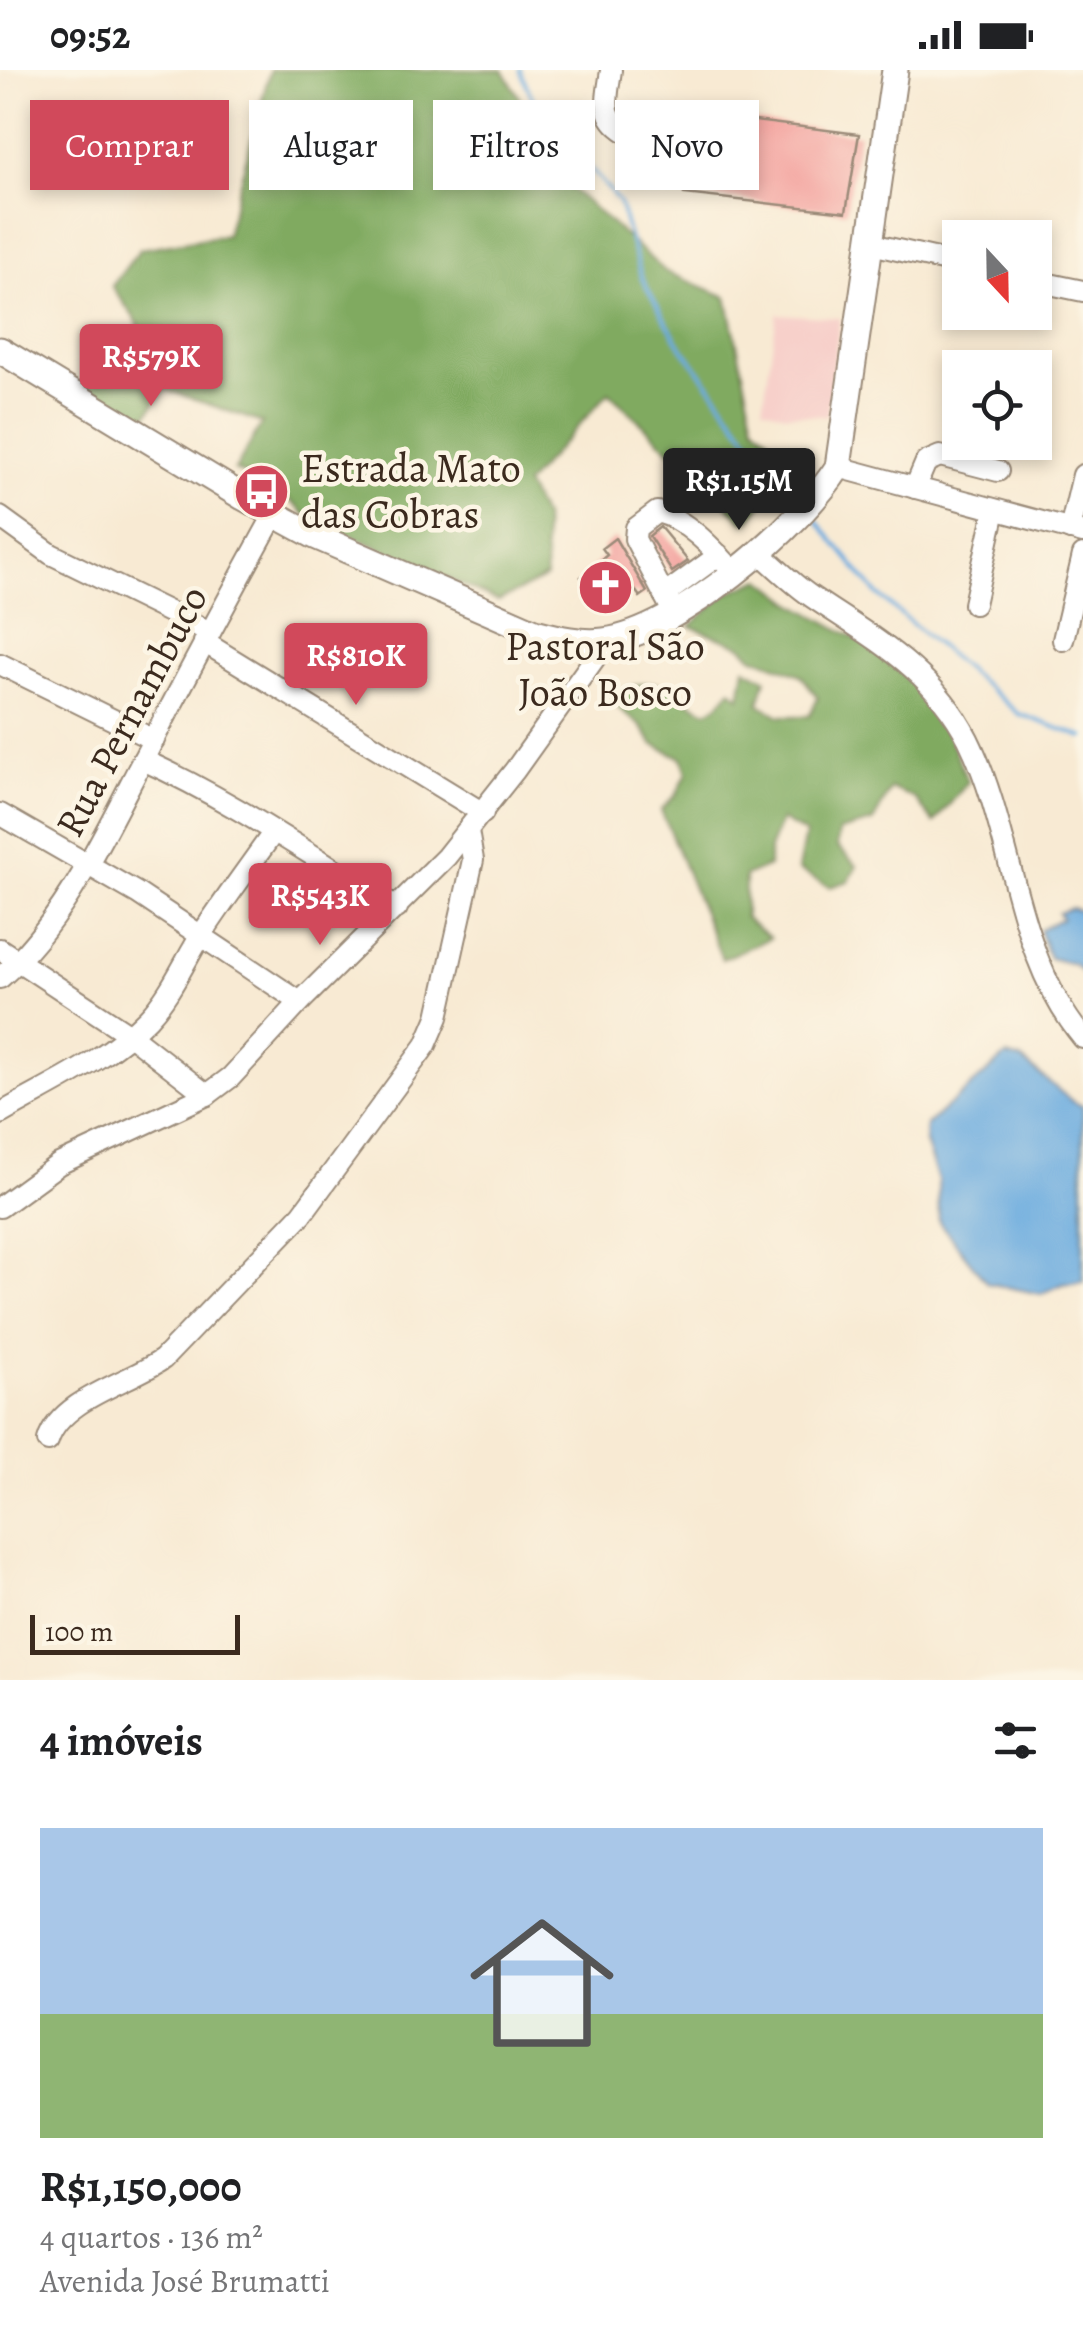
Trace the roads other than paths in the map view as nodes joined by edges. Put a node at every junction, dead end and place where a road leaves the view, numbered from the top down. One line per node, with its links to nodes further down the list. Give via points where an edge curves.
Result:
1 (611, 70): 3 (street, via 608,114)
2 (896, 70): 4 (main road)
3 (615, 125)
4 (871, 244): 5 (street); 9 (main road)
5 (942, 260)
6 (1052, 284): 7 (street)
7 (1083, 291)
8 (0, 350): 14 (main road)
9 (838, 468): 12 (street); 17 (main road)
10 (998, 471): 12 (street, via 940,456 926,462)
11 (1083, 475): 16 (street)
12 (915, 488): 13 (street)
13 (995, 510): 16 (street); 20 (street)
14 (274, 515): 22 (street, Rua Pernambuco); 24 (main road, via 535,632)
15 (0, 517): 22 (street, via 51,554)
16 (1076, 532)
17 (759, 552): 19 (main road); 40 (street, via 810,596 901,656 949,709 982,773 1052,990)
18 (1083, 555): 23 (street)
19 (727, 564): 21 (main road); 21 (street, via 657,512 636,528 635,539)
20 (974, 604)
21 (669, 605): 24 (main road)
22 (207, 637): 26 (street, Rua Pernambuco); 28 (street)
23 (1063, 640)
24 (606, 641): 28 (street)
25 (0, 664): 26 (street)
26 (154, 740): 27 (street, Rua Pernambuco)
27 (142, 760): 31 (street, via 196,784); 32 (street, Rua Pernambuco)
28 (483, 812): 30 (street)
29 (0, 814): 32 (street)
30 (468, 831): 33 (street); 44 (street, via 473,860 426,1045 302,1214 163,1359 64,1417)
31 (273, 834): 33 (street); 34 (street)
32 (89, 866): 34 (street); 36 (street, Rua Pernambuco)
33 (397, 908): 38 (street)
34 (201, 935): 38 (street); 39 (street, via 170,988)
35 (0, 950): 36 (street)
36 (18, 961): 37 (street, Rua Pernambuco); 39 (street)
37 (0, 978)
38 (300, 1002): 41 (street)
39 (130, 1035): 41 (street); 42 (street)
40 (1083, 1038)
41 (208, 1096): 43 (street, via 59,1164)
42 (0, 1114)
43 (0, 1208)
44 (48, 1441)

